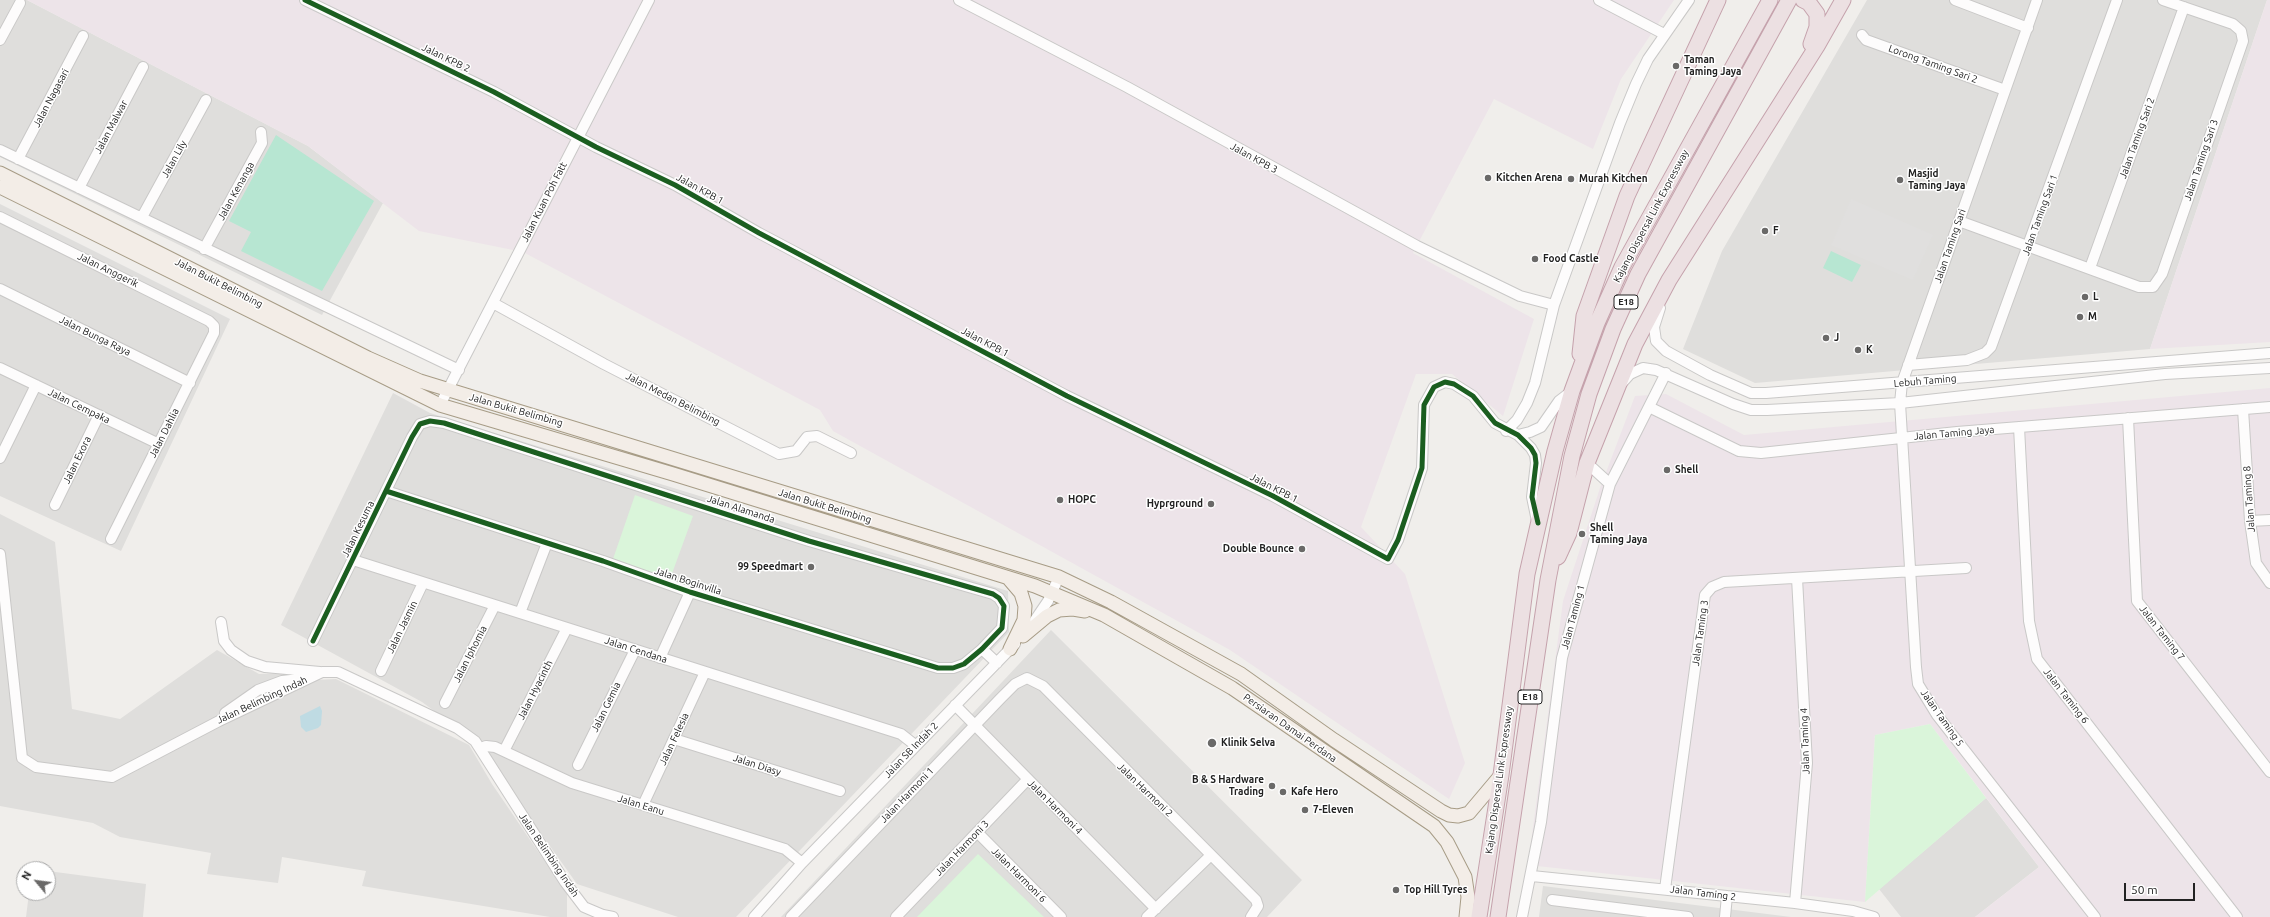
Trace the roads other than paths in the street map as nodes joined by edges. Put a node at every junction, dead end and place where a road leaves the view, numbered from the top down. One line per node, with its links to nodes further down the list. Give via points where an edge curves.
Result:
1 (305, 0): 29 (street, Jalan KPB 2, via 441,65)
2 (649, 0): 29 (street, Jalan Kuan Poh Fatt)
3 (959, 0): 44 (street, Jalan KPB 3, via 1127,88 1407,241 1520,296)
4 (1599, 0): 20 (street)
5 (1689, 0): 20 (street)
6 (1718, 0): 18 (highway)
7 (1721, 0): 18 (highway)
8 (1770, 0): 48 (highway, Kajang Dispersal Link Expressway / E18, via 1622,267)
9 (1789, 0): 90 (highway, Kajang Dispersal Link Expressway / E18, via 1638,274 1614,330 1589,394 1572,456)
10 (1803, 0): 25 (highway, via 1809,3 1816,14 1817,27)
11 (1843, 0): 25 (highway)
12 (1954, 0): 19 (street)
13 (2037, 0): 19 (street, Jalan Taming Sari)
14 (2117, 0): 38 (street, Jalan Taming Sari 1)
15 (2164, 0): 17 (street)
16 (20, 2): 23 (street)
17 (2184, 7): 40 (street, Jalan Taming Sari 2); 40 (street, Jalan Taming Sari 3, via 2233,24 2241,31 2243,41 2162,274 2153,287 2139,287)
18 (1712, 14): 48 (highway, via 1627,196 1584,316)
19 (2028, 28): 26 (street, Jalan Taming Sari)
20 (1664, 34): 44 (street, via 1648,59 1620,123)
21 (1862, 35): 26 (street, Lorong Taming Sari 2, via 1866,40)
22 (83, 36): 31 (street, Jalan Nagasari)
23 (0, 40)
24 (143, 67): 34 (street, Jalan Malwar)
25 (1802, 68): 41 (highway)
26 (2005, 90): 37 (street, Jalan Taming Sari)
27 (206, 100): 36 (street, Jalan Lily)
28 (261, 132): 39 (street, Jalan Kenanga, via 262,143)
29 (577, 136): 43 (street, Jalan Kuan Poh Fatt); 68 (street, Jalan KPB 1, via 675,185 759,233 1067,396 1273,496 1388,558 1398,540 1422,468 1424,404 1434,387 1445,382 1464,389)
30 (0, 150): 31 (street)
31 (18, 159): 34 (street)
32 (0, 173): 56 (main road, Jalan Bukit Belimbing, via 368,358)
33 (0, 187): 60 (main road, Jalan Bukit Belimbing)
34 (79, 188): 36 (street)
35 (0, 217): 45 (street, Jalan Anggerik, via 209,321)
36 (142, 218): 39 (street)
37 (1959, 221): 38 (street); 47 (street, Jalan Taming Sari)
38 (2028, 246): 40 (street); 47 (street, Jalan Taming Sari 1, via 1991,347 1985,353 1967,360)
39 (204, 249): 51 (street)
40 (2090, 268)
41 (1669, 280): 54 (street, Lebuh Taming, via 1654,326 1656,341 1676,357 1739,389 1751,393 1766,393); 58 (highway, via 1635,344)
42 (0, 289): 53 (street, Jalan Bunga Raya)
43 (493, 303): 51 (street, Jalan Kuan Poh Fatt); 72 (street, Jalan Medan Belimbing, via 604,364 779,454 796,451 807,437 817,436)
44 (1554, 305): 68 (street, via 1535,383 1517,420)
45 (214, 326): 53 (street, Jalan Dahlia, via 214,333)
46 (2270, 353): 54 (street, Lebuh Taming)
47 (1908, 365): 54 (street, Jalan Taming Sari)
48 (1580, 367): 57 (highway, Kajang Dispersal Link Expressway / E18)
49 (0, 368): 55 (street, Jalan Cempaka)
50 (2270, 368): 59 (street, Lebuh Taming, via 2165,374)
51 (458, 370): 56 (street, Jalan Kuan Poh Fatt)
52 (1666, 373): 58 (street, Lebuh Taming, via 1643,368 1630,374); 59 (street, Lebuh Taming, via 1751,410); 61 (street, Jalan Taming 1)
53 (190, 383): 71 (street, Jalan Dahlia)
54 (1902, 383): 59 (street, Jalan Taming Sari)
55 (36, 385): 64 (street, Jalan Cempaka); 73 (street)
56 (447, 391): 60 (street, Jalan Kuan Poh Fatt); 87 (main road, Jalan Bukit Belimbing, via 578,428 748,483)
57 (1572, 391): 69 (street, via 1559,401 1541,426); 80 (highway, Kajang Dispersal Link Expressway / E18)
58 (1614, 392): 74 (highway)
59 (1900, 403): 70 (street, Jalan Taming 5)
60 (440, 405): 89 (main road, Jalan Bukit Belimbing, via 680,476)
61 (1649, 407): 70 (street, Jalan Taming Jaya, via 1739,451 1761,453); 75 (street, Jalan Taming 1)
62 (2270, 407): 63 (street, Jalan Taming Jaya)
63 (2243, 410): 65 (street, Jalan Taming Jaya); 79 (street, Jalan Taming 8)
64 (99, 415): 71 (street, Jalan Cempaka); 77 (street, Jalan Exora)
65 (2128, 418): 67 (street, Jalan Taming Jaya); 119 (street, Jalan Taming 7, via 2137,601)
66 (420, 424): 76 (street, Jalan Kesuma); 102 (street, Jalan Alamanda, via 430,421 444,423 802,538 994,594 1004,606 1002,628)
67 (2019, 427): 70 (street, Jalan Taming Jaya); 149 (street, Jalan Taming 6, via 2029,620 2037,659)
68 (1506, 430): 69 (street)
69 (1518, 435): 80 (street, via 1535,455 1532,497)
70 (1903, 438): 86 (street, Jalan Taming 5)
71 (159, 444): 81 (street, Jalan Dahlia)
72 (851, 453)
73 (0, 458)
74 (1587, 463): 75 (street); 90 (highway, via 1569,533)
75 (1610, 484): 127 (street, Jalan Taming 1, via 1562,658)
76 (386, 491): 82 (street, Jalan Boginvilla); 84 (street, Jalan Kesuma)
77 (55, 505)
78 (2270, 520): 79 (street)
79 (2250, 521): 92 (street, Jalan Taming 8, via 2256,563)
80 (1538, 523): 120 (highway, Kajang Dispersal Link Expressway / E18, via 1527,574)
81 (111, 540)
82 (547, 543): 93 (street, Jalan Boginvilla); 96 (street)
83 (0, 554): 108 (street, Jalan Belimbing Indah, via 22,758 36,767 112,777 219,721)
84 (353, 560): 91 (street, Jalan Cendana); 101 (street, Jalan Kesuma)
85 (1966, 568): 86 (street, Jalan Taming 3)
86 (1911, 571): 88 (street, Jalan Taming 3); 148 (street, Jalan Taming 5, via 1918,684 1925,697)
87 (1059, 577): 94 (street, Jalan SB Indah 2); 120 (main road, Persiaran Damai Perdana, via 1111,602 1241,674 1449,815 1469,813)
88 (1797, 578): 128 (street, Jalan Taming 3, via 1724,582 1712,587 1705,595); 131 (street, Jalan Taming 4, via 1807,763)
89 (1008, 579): 94 (main road, Jalan Bukit Belimbing); 103 (main road, via 1021,593 1025,606 1024,620)
90 (1548, 580): 143 (highway, Kajang Dispersal Link Expressway / E18)
91 (423, 583): 95 (street, Jalan Cendana); 107 (street, Jalan Jasmin)
92 (2270, 583)
93 (690, 592): 102 (street, Jalan Boginvilla, via 938,668 954,668 964,664); 105 (street)
94 (1052, 592): 97 (main road, Persiaran Damai Perdana); 100 (street, Jalan SB Indah 2, via 1040,614)
95 (495, 606): 96 (street, Jalan Cendana); 111 (street, Jalan Iphomia)
96 (520, 613): 99 (street, Jalan Cendana)
97 (1104, 615): 100 (main road, via 1073,609 1059,610 1047,616); 141 (main road, Persiaran Damai Perdana, via 1232,688 1434,826 1447,842 1465,877 1468,897)
98 (221, 622): 108 (street, via 224,642 247,661 265,667)
99 (567, 628): 104 (street, Jalan Cendana); 117 (street, Jalan Hyacinth)
100 (1023, 636): 103 (street, Jalan SB Indah 2)
101 (313, 641)
102 (982, 649): 106 (street)
103 (1010, 649): 106 (street, Jalan SB Indah 2)
104 (635, 650): 105 (street, Jalan Cendana); 118 (street, Jalan Gemia)
105 (660, 658): 109 (street, Jalan Cendana)
106 (997, 663): 112 (street, Jalan SB Indah 2)
107 (380, 671)
108 (322, 672): 116 (street, Jalan Belimbing Indah, via 338,672 457,728 468,734)
109 (705, 672): 114 (street, Jalan Felesia); 115 (street, Jalan Cendana, via 901,734)
110 (1027, 678): 113 (street, Jalan Harmoni 1, via 1015,684); 125 (street, Jalan Harmoni 2, via 1043,686)
111 (445, 703)
112 (955, 705): 113 (street, Jalan Harmoni 4); 115 (street, Jalan SB Indah 2)
113 (974, 725): 121 (street, Jalan Harmoni 4); 136 (street, Jalan Harmoni 1)
114 (674, 739): 122 (street, Jalan Diasy); 123 (street, Jalan Felesia)
115 (915, 745): 126 (street, Jalan SB Indah 2)
116 (481, 748): 117 (street, Jalan Eanu, via 486,746); 134 (street, Jalan Belimbing Indah, via 565,882 584,907)
117 (504, 751): 123 (street, Jalan Eanu, via 572,783)
118 (578, 765)
119 (2270, 772)
120 (1501, 775): 142 (highway, Kajang Dispersal Link Expressway / E18)
121 (1028, 779): 124 (street, Jalan Harmoni 3); 132 (street, Jalan Harmoni 4)
122 (840, 791)
123 (643, 805): 126 (street, Jalan Eanu, via 785,849)
124 (977, 832): 137 (street, Jalan Harmoni 3); 138 (street, Jalan Harmoni 6)
125 (1211, 855): 132 (street); 140 (street, Jalan Harmoni 2, via 1256,900 1258,906)
126 (802, 863): 135 (street, Jalan SB Indah 2)
127 (1532, 876): 128 (street, Jalan Taming 2); 144 (street, Jalan Taming 1, via 1526,892)
128 (1666, 889): 129 (street, Jalan Taming 2)
129 (1727, 896): 131 (street, Jalan Taming 2); 146 (street)
130 (1552, 900): 133 (street)
131 (1795, 903): 147 (street, Jalan Taming 2, via 1853,911)
132 (1156, 909): 139 (street)
133 (1663, 916): 145 (street)
134 (613, 917)
135 (754, 917)
136 (791, 917)
137 (896, 917)
138 (1060, 917)
139 (1148, 917)
140 (1251, 917)
141 (1466, 917)
142 (1479, 917)
143 (1498, 917)
144 (1522, 917)
145 (1688, 917)
146 (1725, 917)
147 (1874, 917)
148 (2095, 917)
149 (2237, 917)

